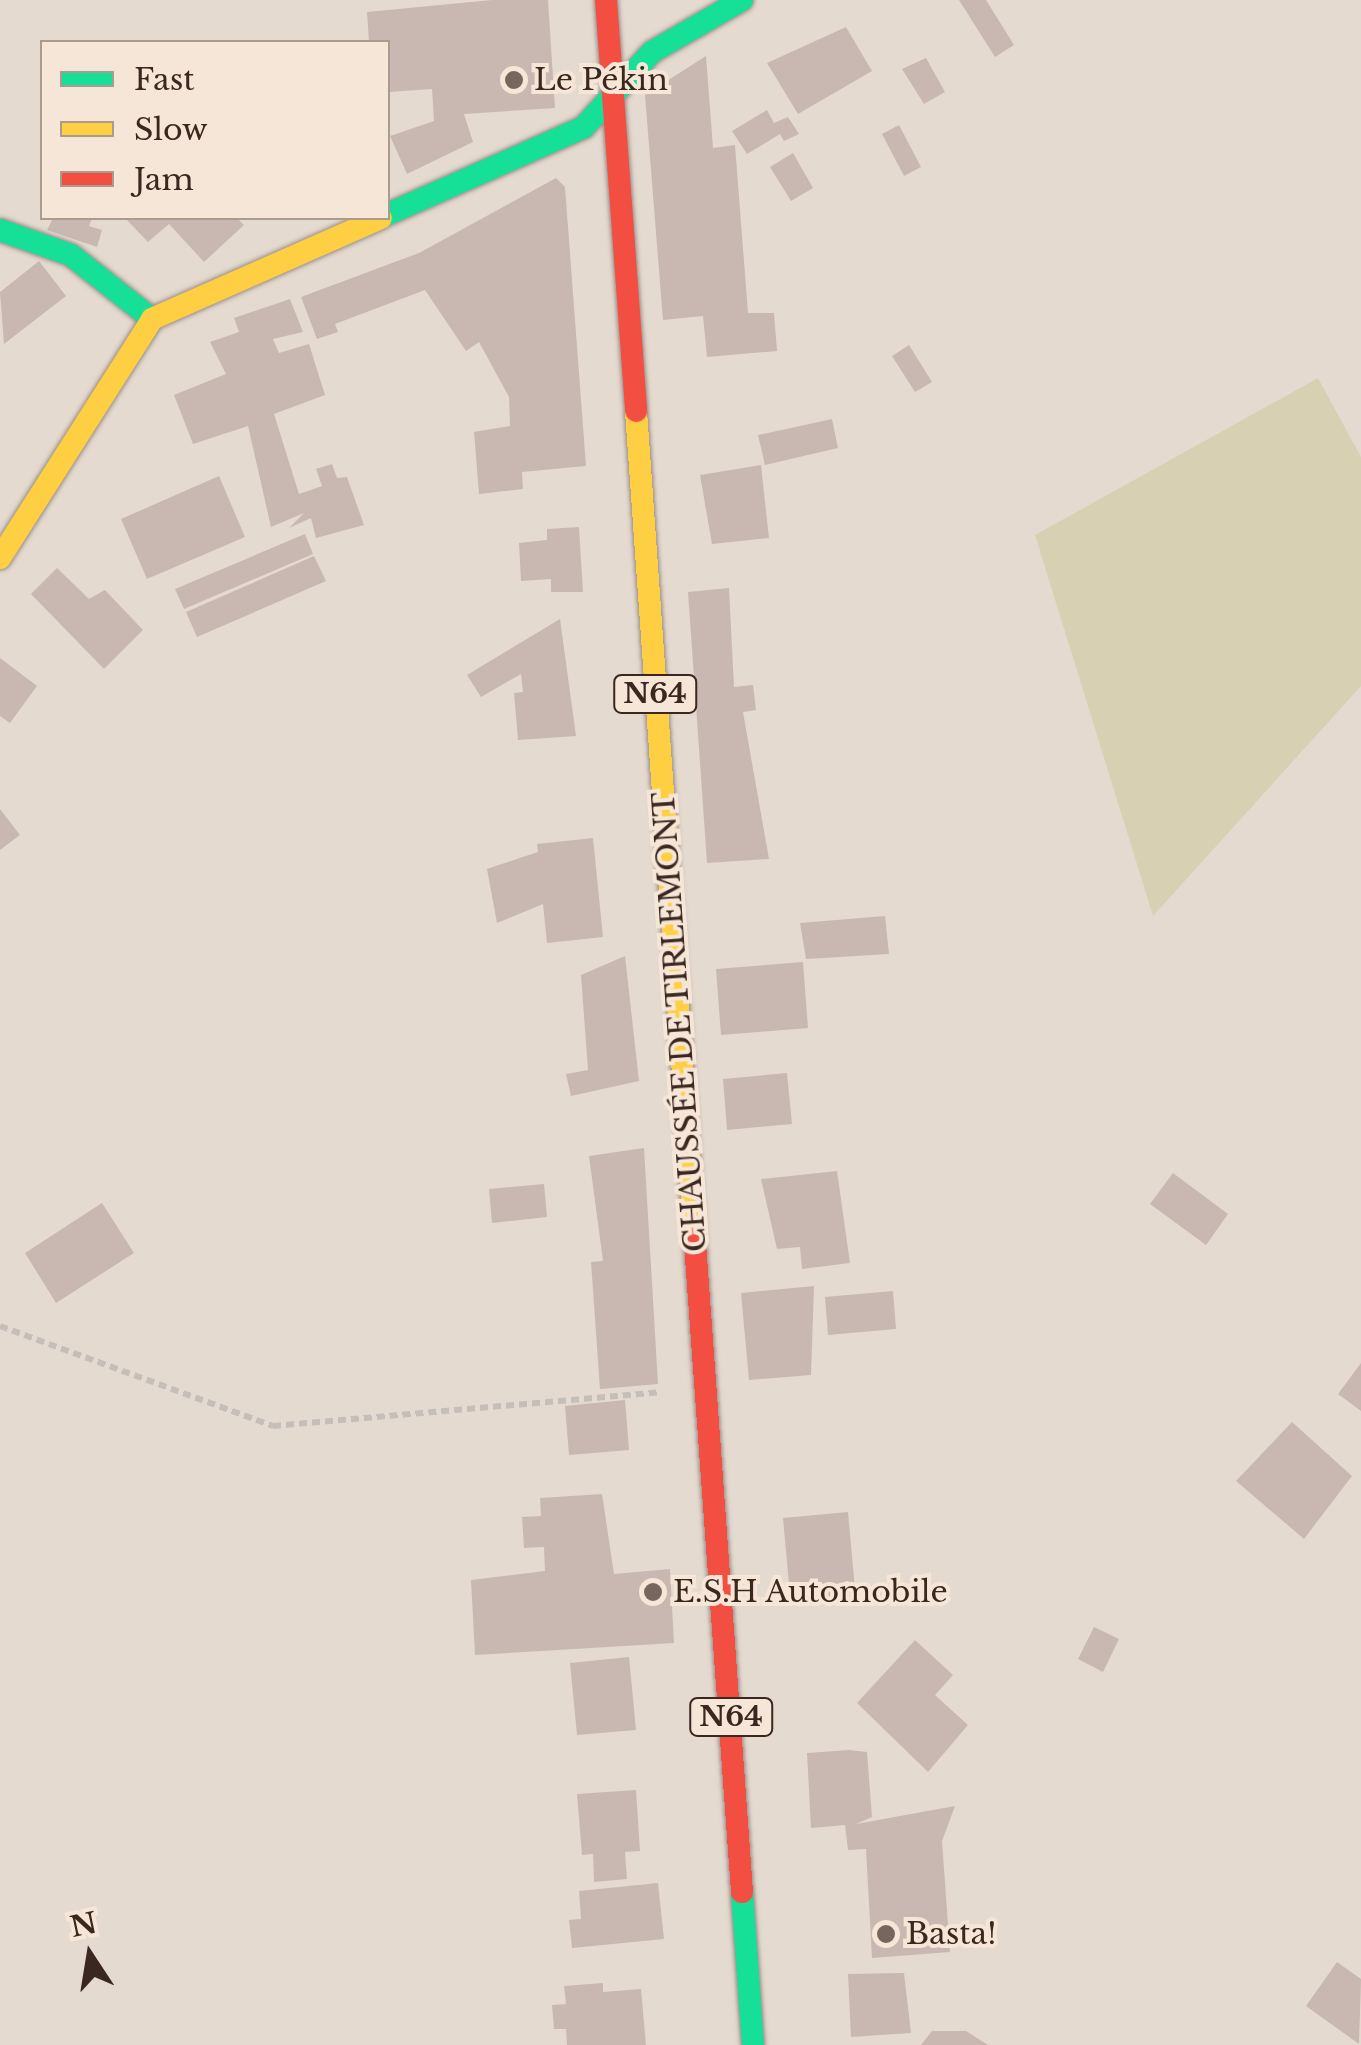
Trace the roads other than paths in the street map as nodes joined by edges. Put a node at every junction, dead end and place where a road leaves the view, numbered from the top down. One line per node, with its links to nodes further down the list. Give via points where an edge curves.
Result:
1 (606, 0): 3 (main road, CHAUSSÉE DE TIRLEMONT / N64)
2 (742, 0): 3 (main road, via 652,52)
3 (609, 101): 4 (main road, via 584,127); 9 (main road, CHAUSSÉE DE TIRLEMONT / N64)
4 (390, 213)
5 (375, 220): 7 (main road)
6 (0, 230): 7 (main road, via 71,255)
7 (152, 319): 8 (main road)
8 (0, 558)
9 (753, 2045)

